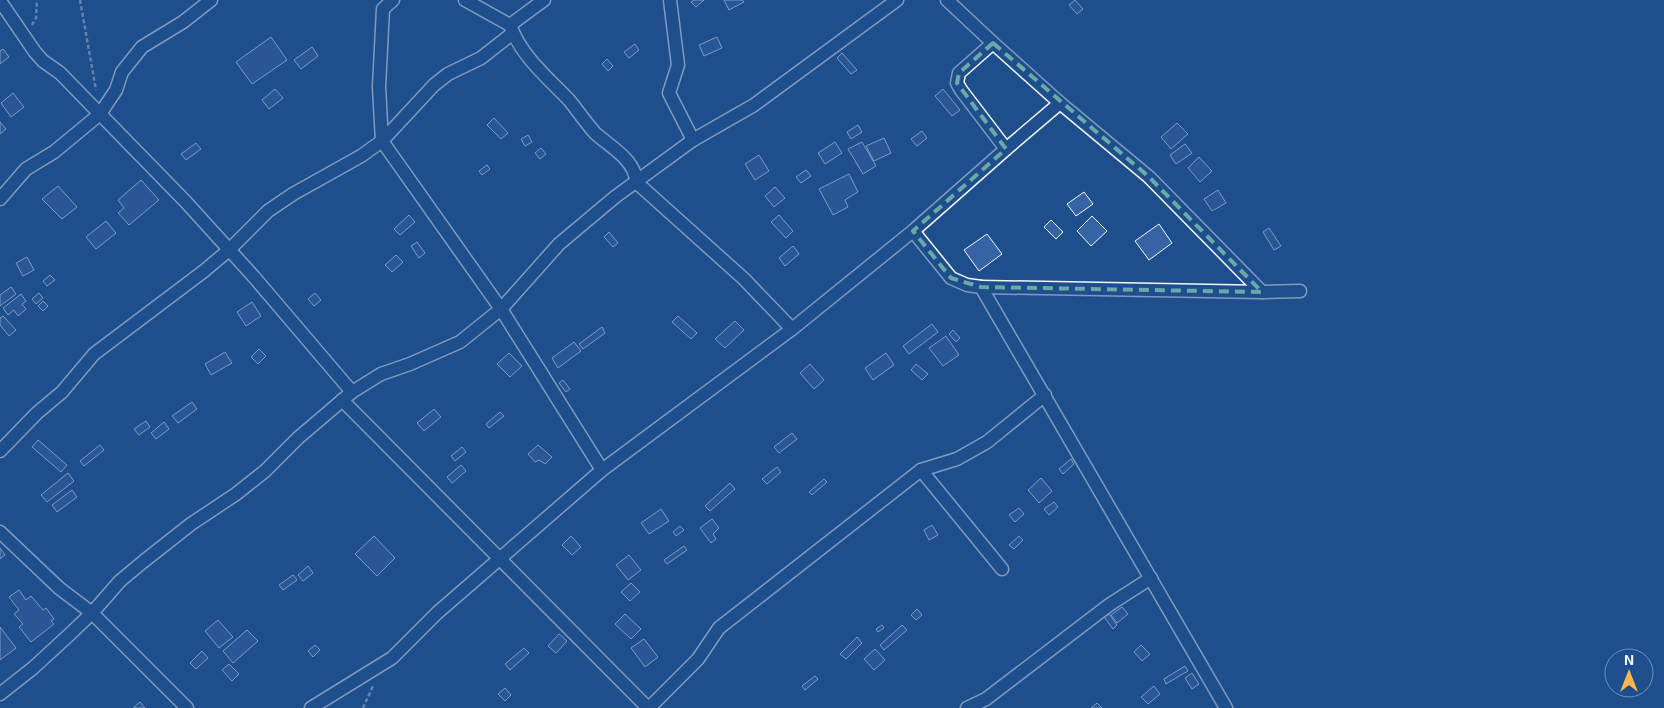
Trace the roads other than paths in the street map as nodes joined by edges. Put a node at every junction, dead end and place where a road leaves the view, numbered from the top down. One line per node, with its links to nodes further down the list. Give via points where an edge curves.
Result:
1 (211, 0): 13 (street, via 142,47 122,72 116,90)
2 (393, 0): 9 (street)
3 (465, 0): 10 (street)
4 (544, 0): 10 (street)
5 (670, 0): 14 (street, via 678,65 670,96)
6 (897, 0): 14 (street, via 754,106)
7 (947, 0): 11 (street)
8 (0, 1): 13 (street, via 35,52)
9 (380, 5): 15 (street)
10 (511, 29): 15 (street, via 481,58 448,74 434,86); 17 (street, via 520,48 595,133 629,164)
11 (993, 43): 12 (street); 16 (street, via 959,72 957,83)
12 (1060, 103): 16 (street); 23 (street, via 1148,177)
13 (100, 114): 18 (street, via 54,152 26,169); 20 (street)
14 (694, 140): 17 (street)
15 (382, 141): 20 (street, via 268,211); 24 (street)
16 (1006, 149): 19 (street)
17 (636, 182): 24 (street, via 559,244); 25 (street, via 744,279)
18 (0, 199)
19 (913, 232): 21 (street, via 952,278); 25 (street)
20 (229, 250): 27 (street); 28 (street, via 94,354 62,392)
21 (981, 287): 23 (street); 26 (street)
22 (1300, 291): 23 (street)
23 (1262, 292)
24 (501, 309): 27 (street, via 460,342 381,374); 29 (street)
25 (792, 329): 29 (street)
26 (1045, 395): 30 (street, via 987,442 957,459); 34 (street)
27 (347, 396): 32 (street); 35 (street, via 265,471 120,581)
28 (0, 451)
29 (602, 470): 32 (street)
30 (921, 470): 33 (street); 39 (street, via 720,628 698,659)
31 (0, 532): 35 (street)
32 (498, 558): 38 (street, via 392,658); 39 (street)
33 (1002, 569)
34 (1151, 578): 40 (street, via 1109,605 986,699); 41 (street)
35 (92, 613): 36 (street); 37 (street)
36 (0, 694)
37 (187, 708)
38 (310, 708)
39 (648, 708)
40 (967, 708)
41 (1226, 708)

